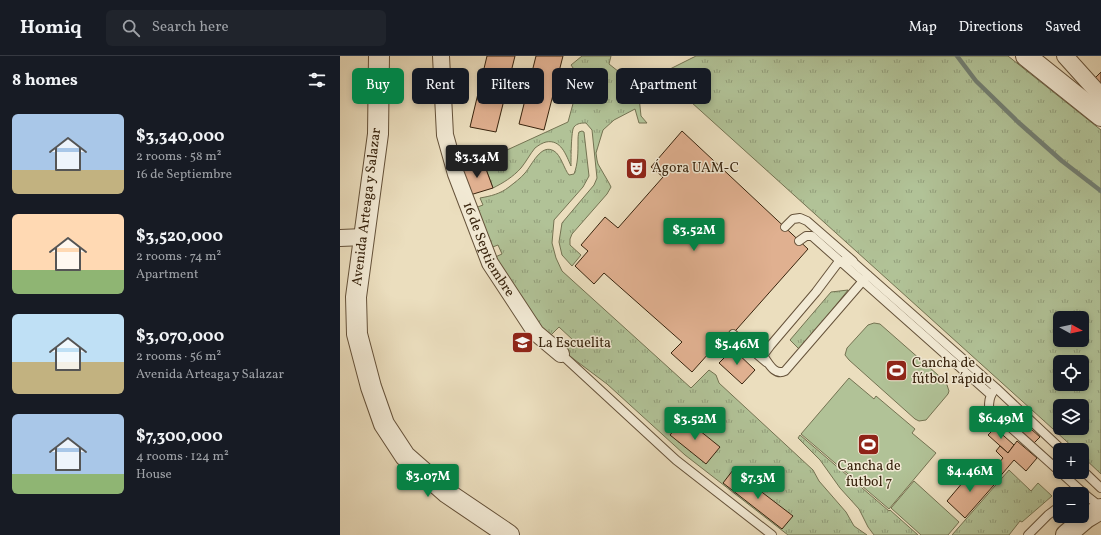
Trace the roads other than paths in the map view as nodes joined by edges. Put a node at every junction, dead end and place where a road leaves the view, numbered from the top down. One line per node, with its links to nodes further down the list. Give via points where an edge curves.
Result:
1 (379, 56): 8 (street, Avenida Arteaga y Salazar, via 378,134)
2 (441, 56): 15 (street, 16 de Septiembre, via 445,136 456,174 490,263 536,333)
3 (1026, 56): 6 (street)
4 (1065, 56): 5 (street)
5 (1101, 96)
6 (1101, 116)
7 (785, 227): 12 (lane, via 794,219 807,221)
8 (364, 237): 9 (street); 24 (street, Avenida Arteaga y Salazar, via 356,298 357,334 384,424 405,456 447,493)
9 (340, 238)
10 (800, 241): 11 (lane, via 806,236 812,236)
11 (841, 262): 12 (lane); 13 (lane); 16 (lane, via 764,354)
12 (853, 262): 13 (lane)
13 (865, 278): 16 (lane, via 786,371 779,373); 17 (lane); 18 (lane)
14 (733, 334): 16 (lane)
15 (561, 354): 25 (lane, via 676,460)
16 (770, 366)
17 (996, 388): 18 (lane); 19 (lane)
18 (991, 395): 22 (lane, via 989,408)
19 (1055, 443)
20 (1089, 477): 21 (lane)
21 (1101, 488)
22 (1093, 503): 27 (street, via 1086,518)
23 (1053, 511): 26 (lane)
24 (509, 535)
25 (772, 535)
26 (1028, 535)
27 (1066, 535)

